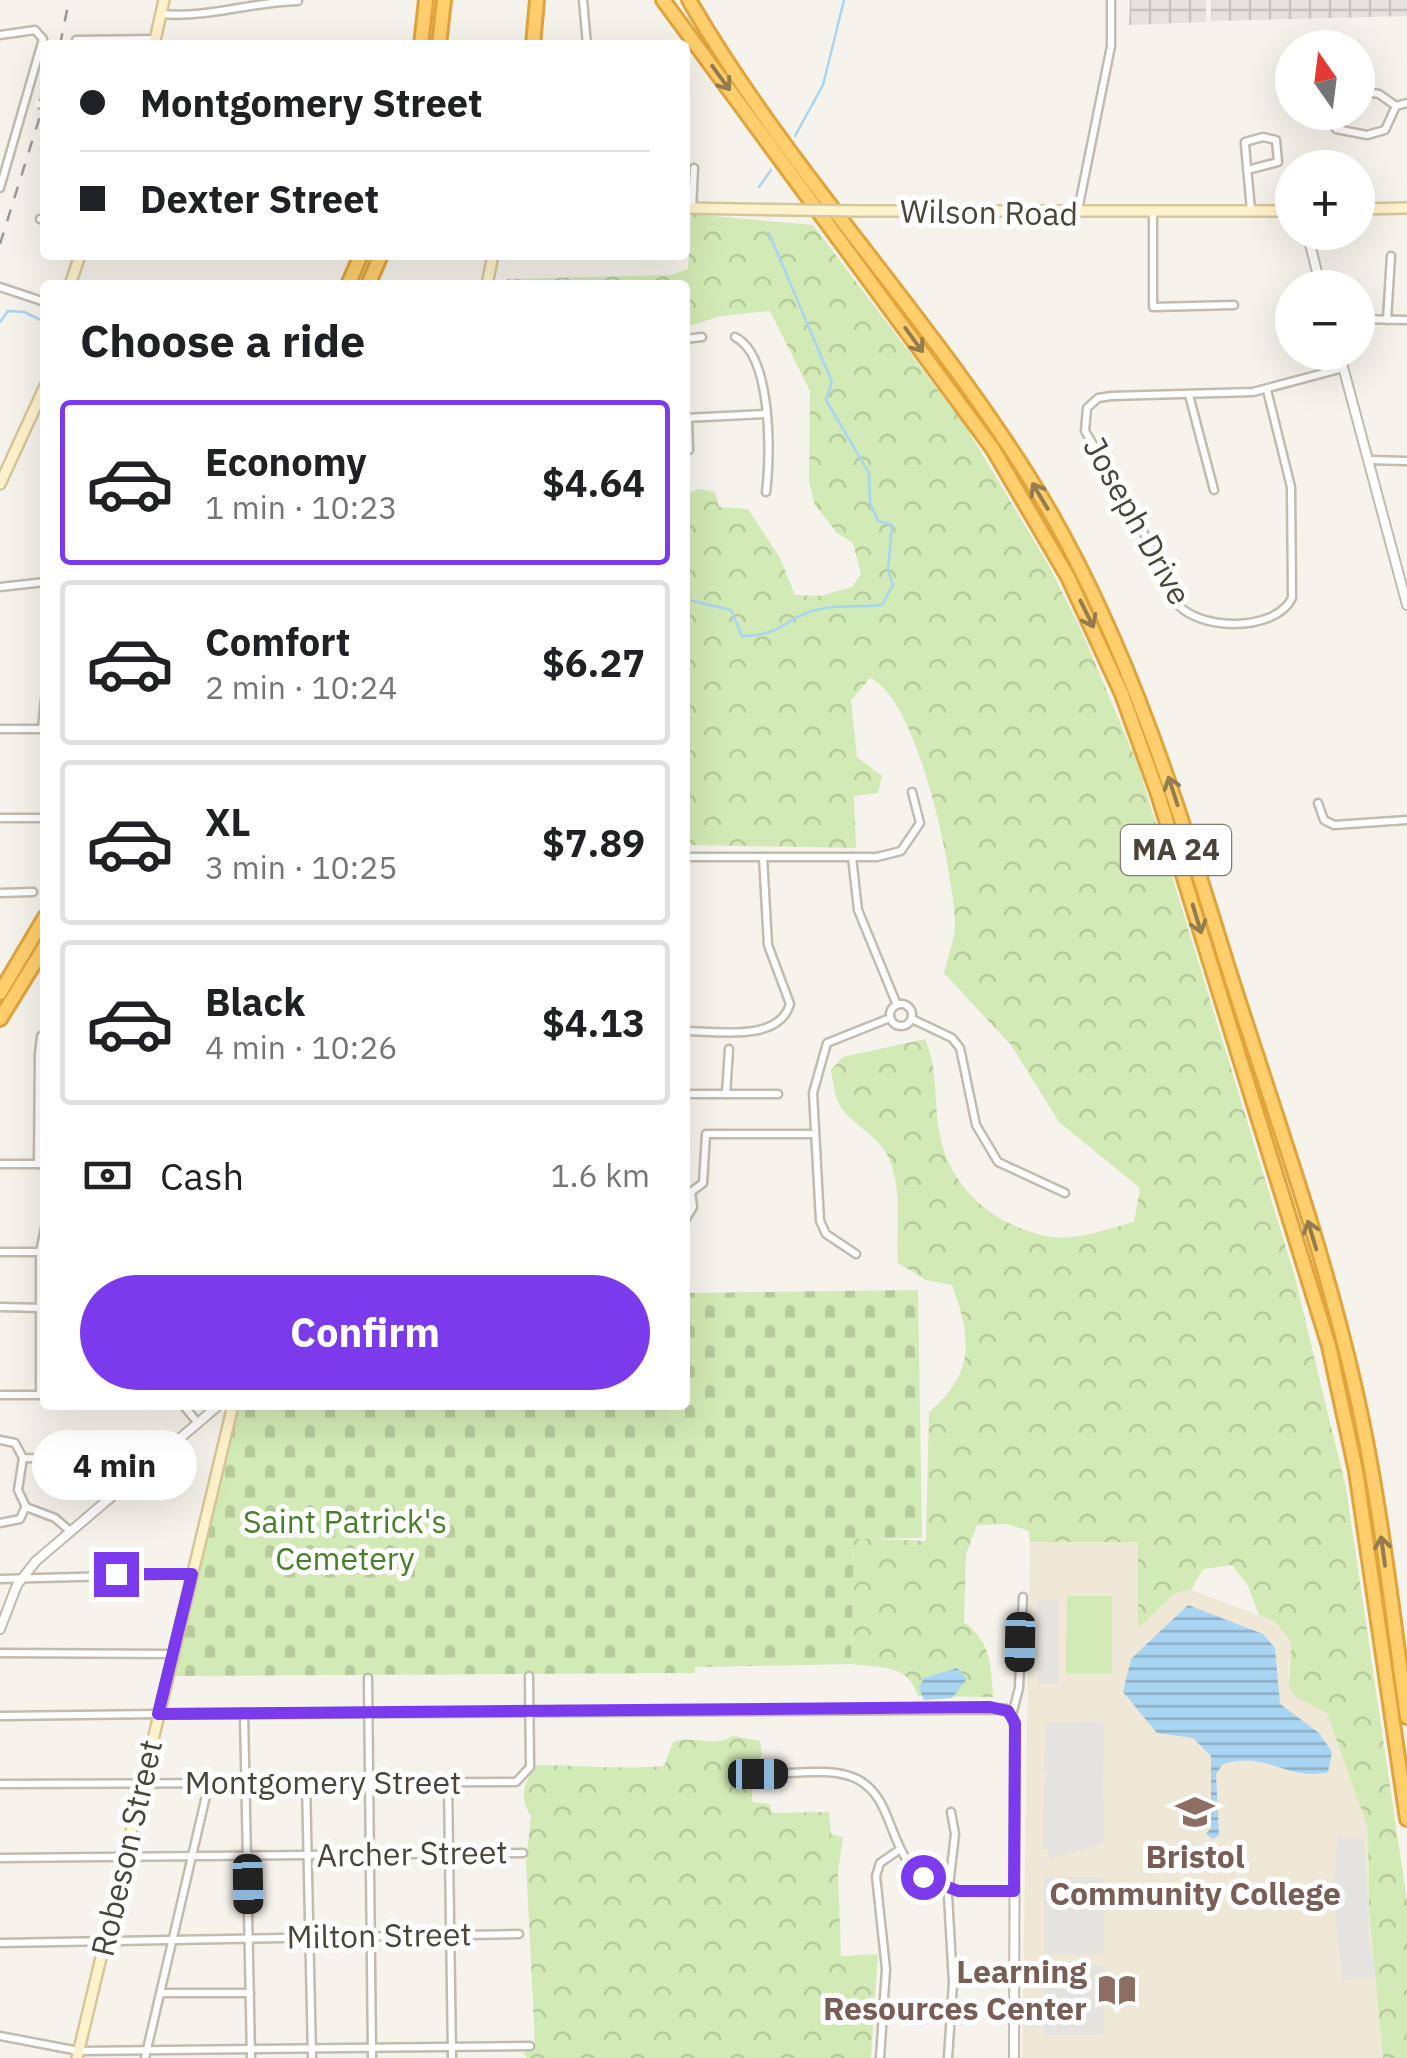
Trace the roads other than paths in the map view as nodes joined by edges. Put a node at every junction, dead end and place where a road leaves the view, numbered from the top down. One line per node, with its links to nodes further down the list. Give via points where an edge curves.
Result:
1 (164, 0): 11 (main road)
2 (426, 0): 15 (highway)
3 (444, 0): 16 (highway)
4 (528, 0): 17 (highway)
5 (537, 0): 18 (highway)
6 (583, 0): 19 (street)
7 (663, 0): 134 (highway, MA 24, one-way to 134, via 998,458 1073,587 1126,704 1330,1346 1356,1472)
8 (690, 0): 124 (highway, MA 24, one-way to 8, via 1369,1459 1344,1344 1134,683 1070,548 1010,448)
9 (1111, 0): 37 (street, via 1111,46)
10 (298, 1): 11 (street, via 252,2 214,15)
11 (162, 14): 14 (main road)
12 (0, 34): 13 (street, via 41,32)
13 (41, 40)
14 (156, 40)
15 (422, 40)
16 (440, 40)
17 (530, 40)
18 (531, 40)
19 (587, 40)
20 (40, 58): 22 (street)
21 (1375, 93): 25 (street)
22 (26, 102): 24 (street); 29 (street)
23 (1407, 103): 25 (street)
24 (40, 104)
25 (1396, 106): 26 (street, via 1388,126 1370,134)
26 (1343, 130)
27 (694, 168): 30 (street)
28 (1247, 170): 28 (street, via 1246,141 1276,140 1278,162); 35 (street)
29 (0, 188)
30 (690, 195)
31 (690, 208): 37 (main road, Wilson Road, bridge)
32 (1407, 208): 33 (main road)
33 (1375, 209)
34 (1275, 211): 35 (main road, Wilson Road)
35 (1251, 212): 36 (main road, Wilson Road)
36 (1153, 213): 37 (main road, Wilson Road); 41 (street, via 1153,306)
37 (1077, 214)
38 (1391, 256): 43 (street)
39 (0, 287): 40 (street)
40 (40, 300)
41 (1234, 306)
42 (1375, 320): 43 (street)
43 (1387, 320): 44 (street)
44 (1407, 320)
45 (702, 337): 47 (street)
46 (735, 337): 53 (street, via 757,359)
47 (690, 338)
48 (1336, 370): 50 (street, Joseph Drive)
49 (1344, 370): 55 (street)
50 (1268, 390): 51 (street, Joseph Drive); 51 (street, Joseph Drive, via 1291,487 1293,591 1285,610 1268,620 1205,621 1181,609 1132,506 1085,431 1086,411 1098,398)
51 (1189, 396): 58 (street)
52 (40, 397): 57 (main road)
53 (764, 414): 54 (street); 59 (street)
54 (690, 418)
55 (1369, 460): 56 (street); 62 (street)
56 (1407, 461)
57 (0, 484)
58 (1214, 490)
59 (766, 492)
60 (40, 583): 61 (street)
61 (0, 587)
62 (1407, 606)
63 (0, 729): 64 (street)
64 (40, 729)
65 (912, 792): 70 (street, via 920,814 910,844 890,856)
66 (1318, 802): 69 (street, via 1324,820 1334,825)
67 (0, 818): 68 (street)
68 (40, 818)
69 (1407, 820)
70 (852, 856): 72 (street); 78 (street, via 858,910)
71 (690, 857): 72 (street)
72 (763, 857): 82 (street, via 767,939 788,1011 761,1030)
73 (33, 892): 74 (street)
74 (0, 893)
75 (40, 925): 77 (highway)
76 (40, 954): 80 (highway)
77 (0, 993)
78 (897, 1005): 79 (street); 81 (street, via 909,1007)
79 (890, 1018): 81 (street, via 901,1027); 87 (street, via 836,1036 823,1050 813,1092)
80 (0, 1019)
81 (912, 1019): 91 (street, via 940,1030 960,1048 976,1126 998,1162)
82 (690, 1031)
83 (729, 1049): 85 (street)
84 (690, 1094): 85 (street)
85 (726, 1094): 86 (street)
86 (778, 1094)
87 (814, 1134): 90 (street, via 706,1134 703,1183); 94 (street, via 820,1221)
88 (0, 1164): 89 (street)
89 (40, 1164)
90 (690, 1189)
91 (1065, 1192)
92 (0, 1252): 93 (street)
93 (40, 1252)
94 (856, 1254)
95 (0, 1307): 96 (street)
96 (40, 1308)
97 (40, 1395): 98 (street)
98 (0, 1396)
99 (187, 1410): 102 (street)
100 (214, 1410): 102 (street)
101 (232, 1410): 109 (main road, Robeson Street)
102 (198, 1423): 105 (street)
103 (0, 1440): 104 (street, via 15,1443)
104 (23, 1458): 105 (street, via 74,1458); 106 (street, via 18,1490)
105 (110, 1499): 108 (street)
106 (26, 1507): 107 (street, via 20,1519); 108 (street)
107 (0, 1523)
108 (70, 1531): 111 (street)
109 (192, 1574): 111 (street); 115 (main road, Robeson Street)
110 (0, 1578): 111 (street)
111 (22, 1579): 113 (street)
112 (1023, 1597): 122 (street)
113 (0, 1629)
114 (0, 1653): 115 (street)
115 (172, 1654): 121 (main road, Robeson Street)
116 (529, 1676): 118 (street)
117 (368, 1678): 120 (street)
118 (529, 1711): 120 (street); 122 (street, via 993,1707); 129 (street, Montgomery Street, via 525,1777)
119 (244, 1712): 120 (street); 121 (street); 126 (street)
120 (369, 1712): 128 (street)
121 (158, 1714): 123 (street); 130 (main road, Robeson Street)
122 (1012, 1715): 145 (street)
123 (0, 1716)
124 (1407, 1717)
125 (758, 1774): 135 (street, via 860,1781 882,1806)
126 (246, 1782): 127 (street, Montgomery Street); 132 (street, Montgomery Street); 141 (street)
127 (306, 1782): 128 (street, Montgomery Street); 139 (street)
128 (368, 1782): 129 (street, Montgomery Street); 136 (street)
129 (448, 1782): 138 (street)
130 (142, 1783): 131 (street, Montgomery Street); 132 (street, Montgomery Street); 143 (main road, Robeson Street)
131 (0, 1784)
132 (209, 1784): 140 (street)
133 (950, 1812): 144 (street, via 955,1834)
134 (1407, 1819)
135 (898, 1850): 144 (street, via 923,1877); 166 (street, via 876,1873 886,1969)
136 (370, 1853): 138 (street, Archer Street); 139 (street, Archer Street); 148 (street)
137 (524, 1853): 138 (street, Archer Street)
138 (449, 1854): 147 (street)
139 (308, 1855): 141 (street, Archer Street); 149 (street)
140 (193, 1856): 141 (street, Archer Street); 143 (street, Archer Street); 150 (street)
141 (248, 1856): 151 (street)
142 (0, 1858): 143 (street, Archer Street)
143 (124, 1858): 152 (main road, Robeson Street)
144 (949, 1889): 145 (street); 167 (street)
145 (1014, 1891): 168 (street)
146 (518, 1934): 147 (street, Milton Street)
147 (451, 1935): 148 (street, Milton Street); 158 (street)
148 (369, 1936): 149 (street, Milton Street); 159 (street)
149 (308, 1937): 151 (street, Milton Street); 161 (street)
150 (174, 1938): 151 (street, Milton Street); 152 (street, Milton Street); 154 (street)
151 (249, 1938): 155 (street)
152 (105, 1940): 153 (street, Milton Street); 162 (main road, Robeson Street)
153 (0, 1943)
154 (161, 1993): 155 (street); 163 (street)
155 (250, 1993): 160 (street)
156 (0, 2036): 162 (street)
157 (530, 2046): 158 (street)
158 (452, 2047): 159 (street); 165 (street)
159 (372, 2048): 161 (street); 164 (street)
160 (250, 2053): 161 (street); 163 (street)
161 (311, 2054)
162 (78, 2055): 163 (street)
163 (146, 2055)
164 (372, 2058)
165 (452, 2058)
166 (880, 2058)
167 (948, 2058)
168 (1014, 2058)

